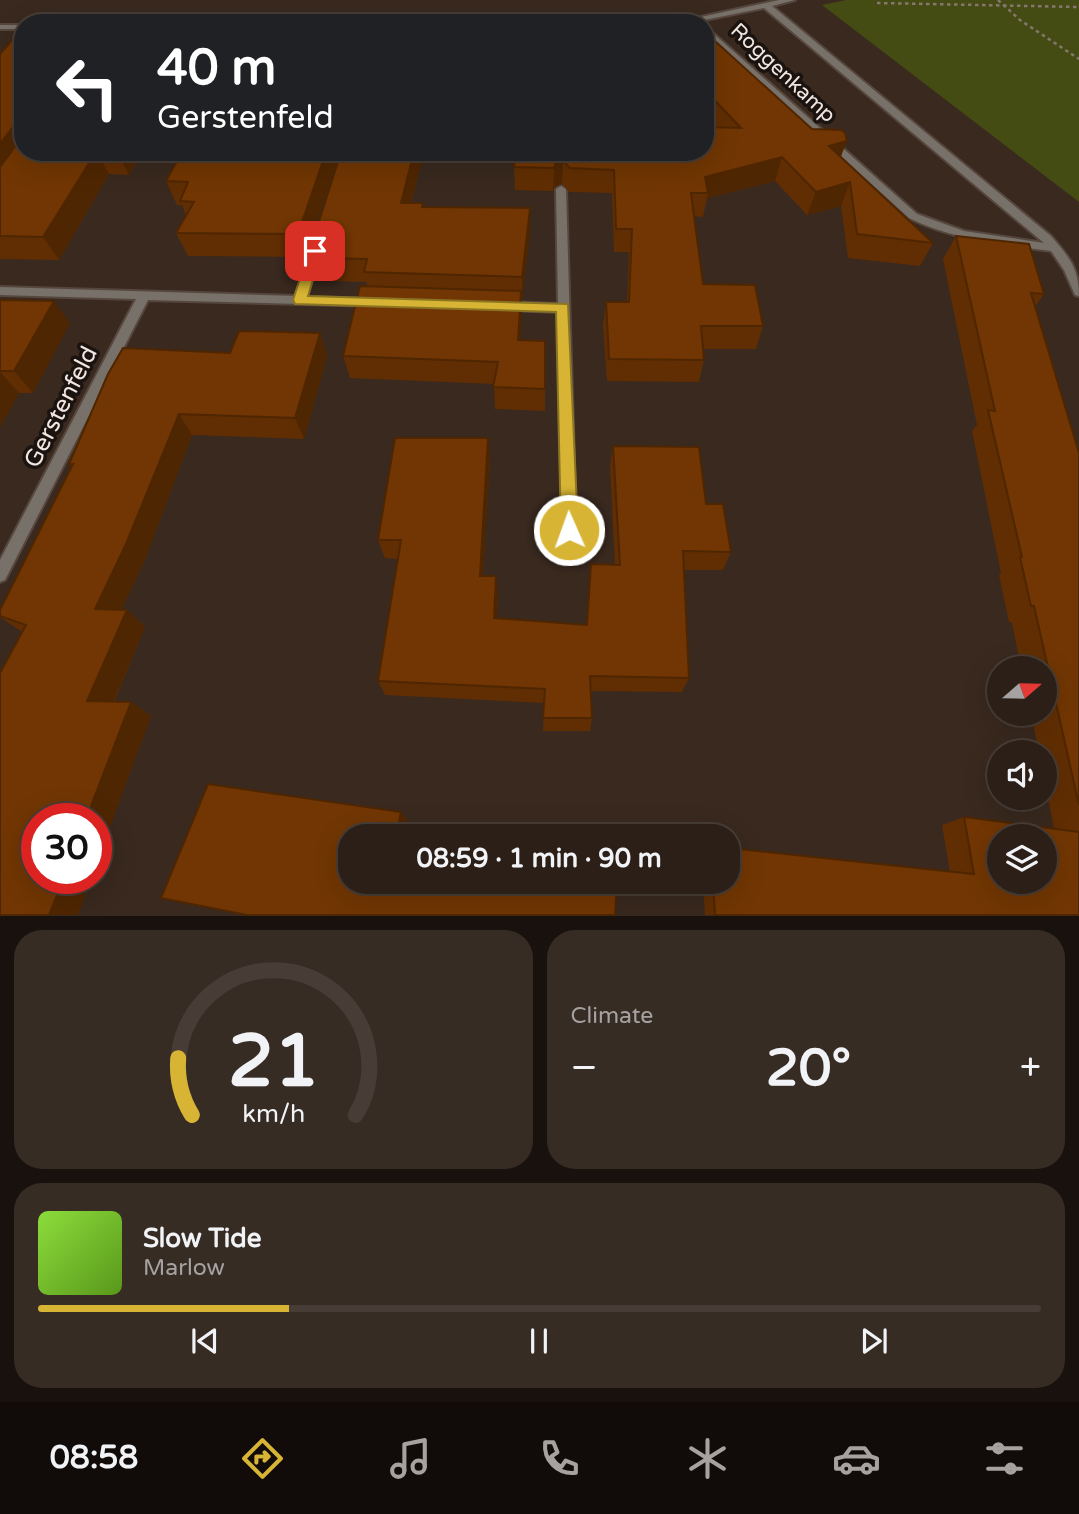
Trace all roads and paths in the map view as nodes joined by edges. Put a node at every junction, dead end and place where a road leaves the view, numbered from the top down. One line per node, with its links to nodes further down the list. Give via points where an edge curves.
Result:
1 (791, 0): 4 (street, Roggenkamp)
2 (998, 0): 5 (path)
3 (877, 3): 5 (path)
4 (766, 5): 7 (street, Roggenkamp); 12 (street, Roggenkamp)
5 (1003, 5): 6 (path); 9 (path)
6 (1079, 7)
7 (714, 17)
8 (714, 36): 12 (street, Roggenkamp, via 914,216 957,233)
9 (1079, 59)
10 (561, 189): 19 (street)
11 (327, 214): 16 (street)
12 (1055, 248): 14 (street, Roggenkamp, via 1073,273)
13 (0, 291): 15 (street)
14 (1079, 292)
15 (144, 296): 16 (street); 21 (street, Gerstenfeld)
16 (300, 300): 17 (street)
17 (383, 303)
18 (494, 306): 19 (street)
19 (563, 308): 20 (street)
20 (569, 530)
21 (0, 575)

